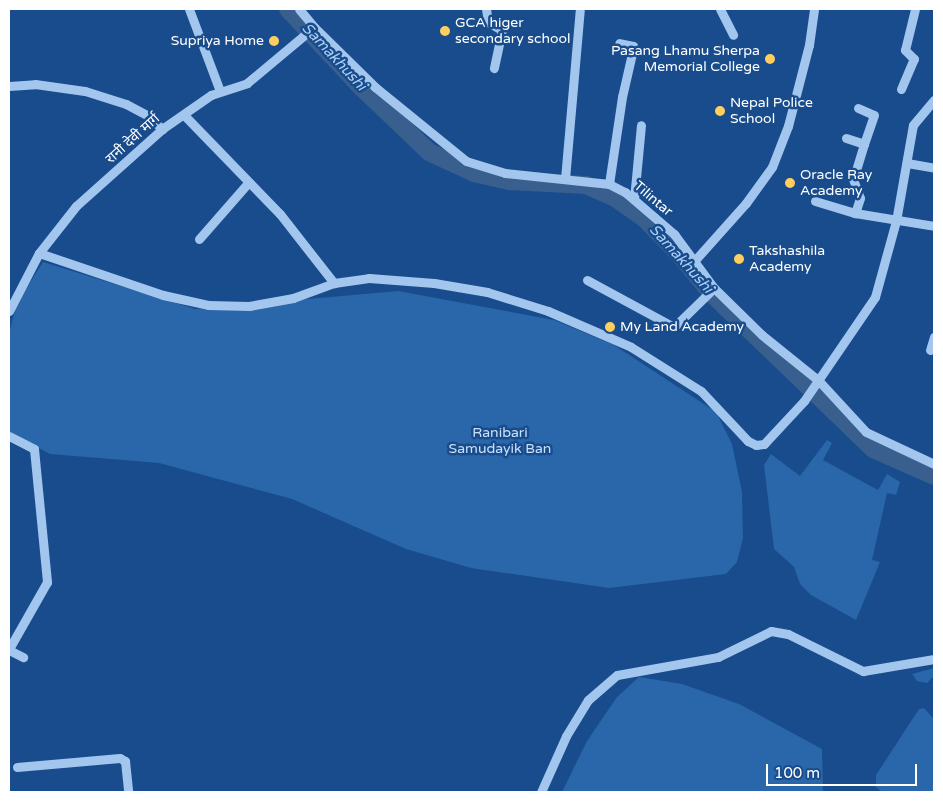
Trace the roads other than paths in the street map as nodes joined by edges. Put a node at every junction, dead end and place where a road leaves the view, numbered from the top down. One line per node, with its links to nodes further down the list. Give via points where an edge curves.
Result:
1 (189, 9): 14 (street)
2 (299, 9): 8 (street, Tilintar)
3 (486, 9): 11 (street, via 488,22 502,30)
4 (580, 9): 24 (street)
5 (720, 9): 9 (street)
6 (814, 9): 34 (street, via 809,45 788,126 772,167 746,203)
7 (914, 9): 13 (street, via 905,50 914,59)
8 (314, 27): 14 (street, रानी देवी मार्ग, via 247,83); 24 (street, Tilintar, via 375,87 466,161 506,173)
9 (732, 36)
10 (619, 43): 26 (street, via 633,46 633,49)
11 (494, 68)
12 (9, 86): 19 (street, via 35,84 85,91 126,104)
13 (901, 89)
14 (220, 91): 17 (street, रानी देवी मार्ग)
15 (934, 100): 22 (street, via 913,125)
16 (858, 108): 21 (street, via 874,115)
17 (184, 115): 19 (street, रानी देवी मार्ग); 25 (street)
18 (641, 125): 27 (street)
19 (162, 128): 33 (street, रानी देवी मार्ग, via 76,206)
20 (846, 138): 21 (street)
21 (864, 144): 29 (street, via 853,179 860,198)
22 (907, 163): 23 (street); 30 (street)
23 (934, 168)
24 (565, 179): 26 (street, Tilintar)
25 (248, 183): 32 (street); 36 (street, via 280,214)
26 (609, 184): 27 (street, Tilintar)
27 (634, 199): 34 (street, Tilintar, via 674,234)
28 (815, 201): 29 (street)
29 (855, 214): 30 (street)
30 (896, 221): 31 (street); 41 (street, via 875,297)
31 (934, 226)
32 (199, 239)
33 (39, 253): 36 (street, via 163,295 208,304 258,304 293,298); 38 (street, रानी देवी मार्ग)
34 (696, 259): 37 (street, Tilintar)
35 (587, 280): 37 (street, via 674,327)
36 (334, 283): 41 (street, via 369,278 434,283 487,292 548,311 630,347 701,392 748,441 756,445 764,444)
37 (714, 288): 41 (street, Tilintar, via 762,335)
38 (9, 306)
39 (934, 337): 40 (street)
40 (930, 350)
41 (819, 381): 43 (street, Tilintar, via 866,432)
42 (9, 436): 44 (street, via 34,449 46,582)
43 (934, 464)
44 (9, 649): 45 (street)
45 (23, 657)
46 (934, 659): 49 (street, via 863,671 788,634 771,631 718,657 624,673 606,682 588,700 566,736)
47 (17, 767): 48 (street, via 120,758 125,762)
48 (128, 792)
49 (541, 792)

